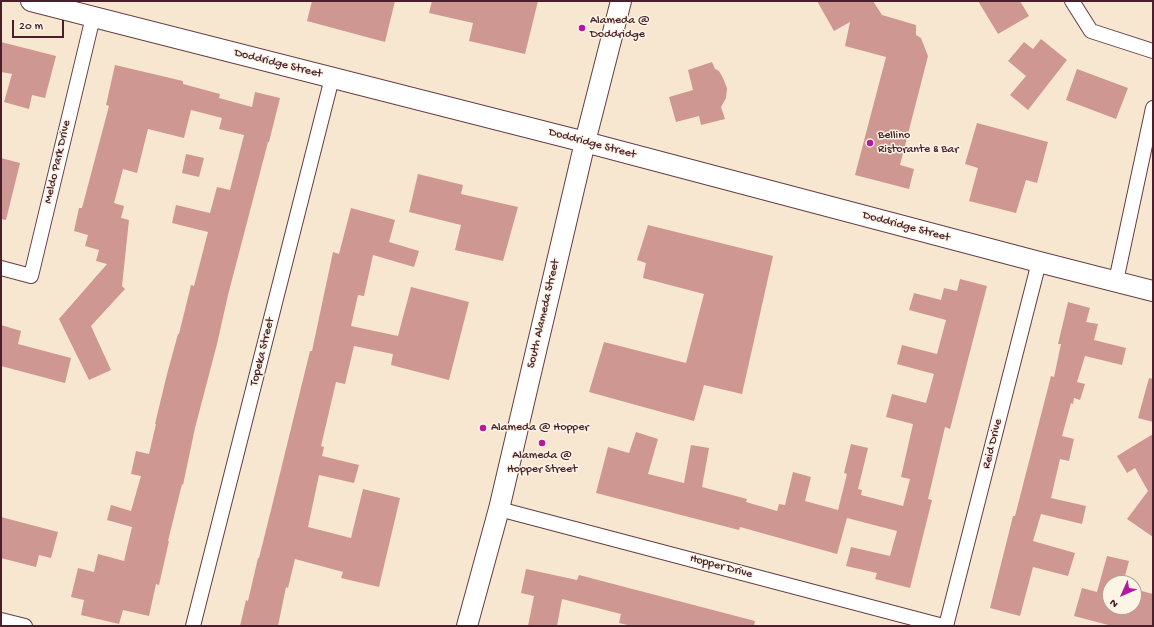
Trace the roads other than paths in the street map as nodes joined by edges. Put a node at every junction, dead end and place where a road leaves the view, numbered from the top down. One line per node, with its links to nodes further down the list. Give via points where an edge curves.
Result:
1 (31, 1): 4 (main road, Doddridge Street)
2 (621, 1): 8 (main road, South Alameda Street)
3 (1072, 1): 5 (street, via 1091,31)
4 (93, 17): 6 (main road, Doddridge Street); 10 (street, Meldo Park Drive, via 31,276)
5 (1153, 51)
6 (332, 78): 8 (main road, Doddridge Street); 16 (street, Topeka Street)
7 (1153, 108): 11 (street)
8 (585, 142): 9 (main road, Doddridge Street); 13 (main road, South Alameda Street)
9 (1039, 262): 11 (main road, Doddridge Street); 19 (street, Reid Drive)
10 (1, 268)
11 (1116, 281): 12 (main road, Doddridge Street)
12 (1153, 291)
13 (499, 509): 17 (main road, South Alameda Street); 18 (street, Hopper Drive)
14 (1, 620): 15 (street)
15 (25, 626)
16 (193, 626)
17 (466, 626)
18 (942, 626)
19 (946, 626)

